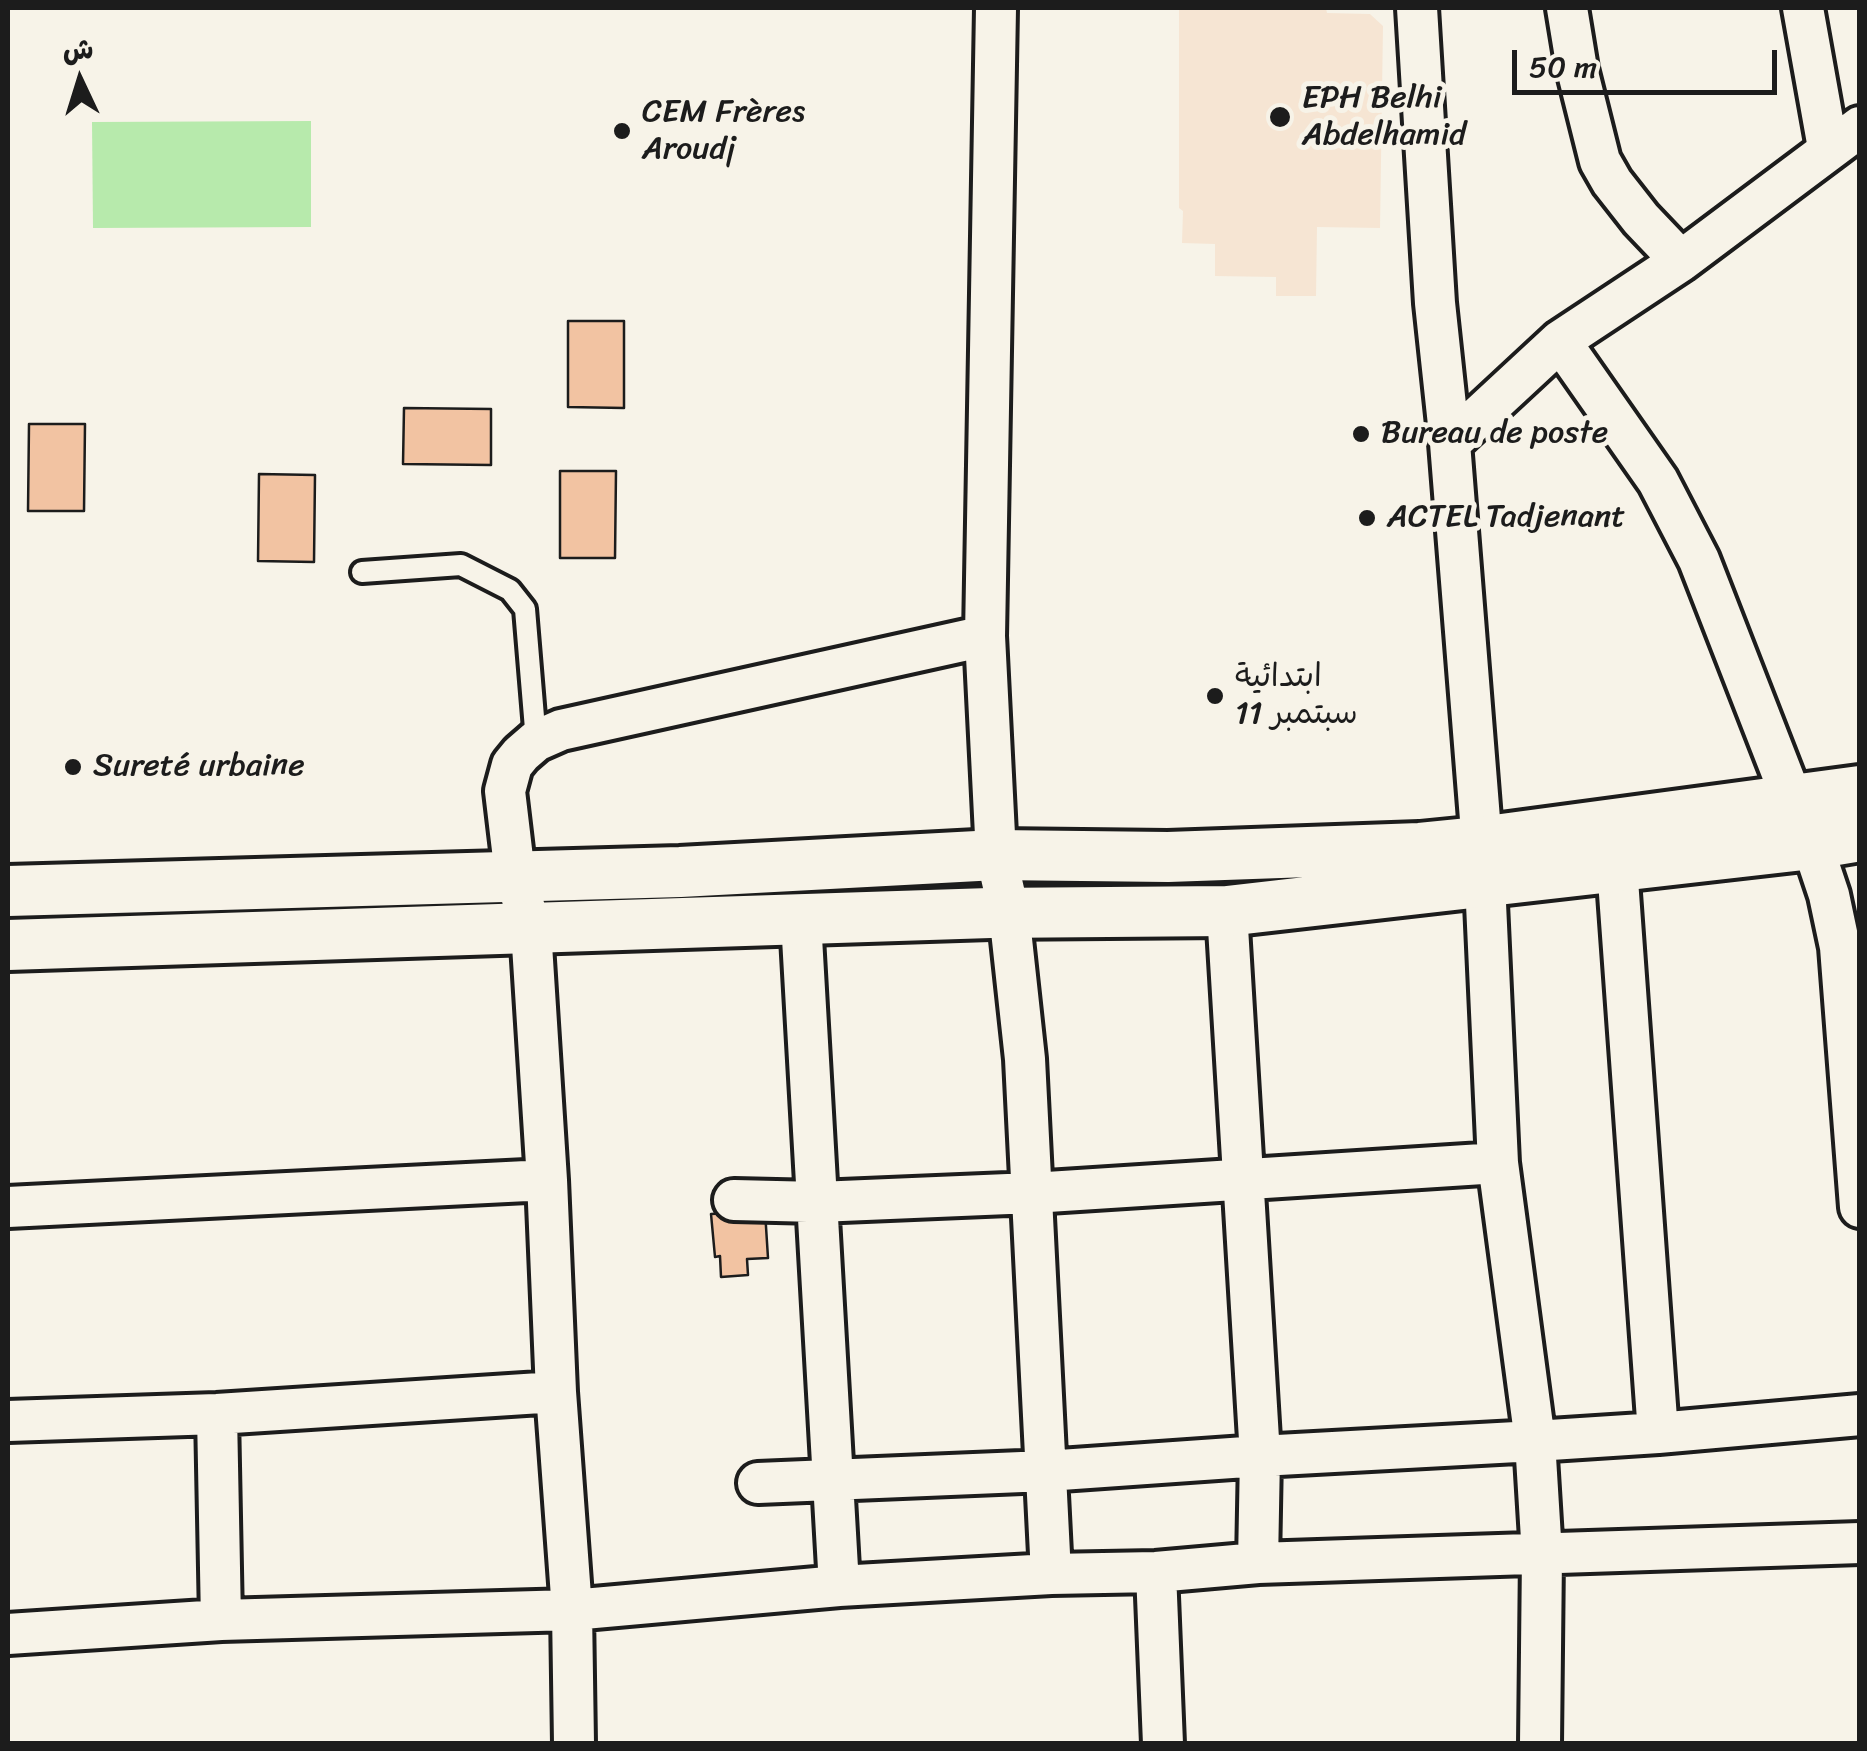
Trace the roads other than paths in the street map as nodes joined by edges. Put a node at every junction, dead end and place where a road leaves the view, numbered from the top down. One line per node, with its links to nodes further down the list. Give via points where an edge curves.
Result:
1 (996, 8): 10 (street)
2 (1417, 8): 8 (street)
3 (1567, 8): 6 (street, via 1600,161 1641,220)
4 (1803, 8): 5 (street)
5 (1844, 137): 6 (street)
6 (1682, 261): 7 (street)
7 (1560, 341): 8 (street); 13 (street, via 1658,481 1698,560)
8 (1450, 443): 16 (street)
9 (362, 572): 11 (lane, via 461,565 510,590 524,609)
10 (985, 636): 11 (street, via 561,730); 15 (street)
11 (536, 742): 18 (street, via 512,765 505,791)
12 (1860, 791): 13 (street)
13 (1792, 799): 14 (street); 16 (street)
14 (1836, 840): 17 (street); 32 (street, via 1829,894 1840,947)
15 (996, 855): 16 (street, via 1420,848); 18 (street); 21 (street)
16 (1482, 862): 17 (street); 20 (street); 25 (street)
17 (1617, 866): 37 (street)
18 (514, 875): 19 (street); 23 (street)
19 (8, 891)
20 (1227, 911): 21 (street); 26 (street)
21 (1009, 912): 22 (street); 28 (street)
22 (801, 920): 23 (street); 30 (street)
23 (531, 929): 24 (street); 27 (street)
24 (8, 945)
25 (1498, 1163): 26 (street); 38 (street)
26 (1243, 1179): 28 (street); 39 (street)
27 (547, 1180): 31 (street); 33 (street)
28 (1032, 1193): 30 (street); 40 (street)
29 (734, 1200): 30 (street)
30 (818, 1202): 41 (street)
31 (8, 1207)
32 (1860, 1207)
33 (556, 1392): 34 (street); 49 (street)
34 (216, 1414): 36 (street); 50 (street)
35 (1860, 1415): 37 (street)
36 (8, 1421)
37 (1658, 1433): 38 (street)
38 (1535, 1441): 39 (street); 44 (street)
39 (1260, 1456): 40 (street); 45 (street)
40 (1046, 1470): 41 (street); 47 (street)
41 (834, 1480): 42 (street); 48 (street)
42 (758, 1483)
43 (1860, 1543): 44 (street)
44 (1542, 1555): 45 (street); 54 (street)
45 (1258, 1563): 46 (street)
46 (1156, 1572): 47 (street); 53 (street)
47 (1051, 1574): 48 (street)
48 (839, 1586): 49 (street)
49 (572, 1610): 50 (street); 52 (street)
50 (222, 1620): 51 (street)
51 (8, 1634)
52 (574, 1744)
53 (1163, 1744)
54 (1540, 1744)

